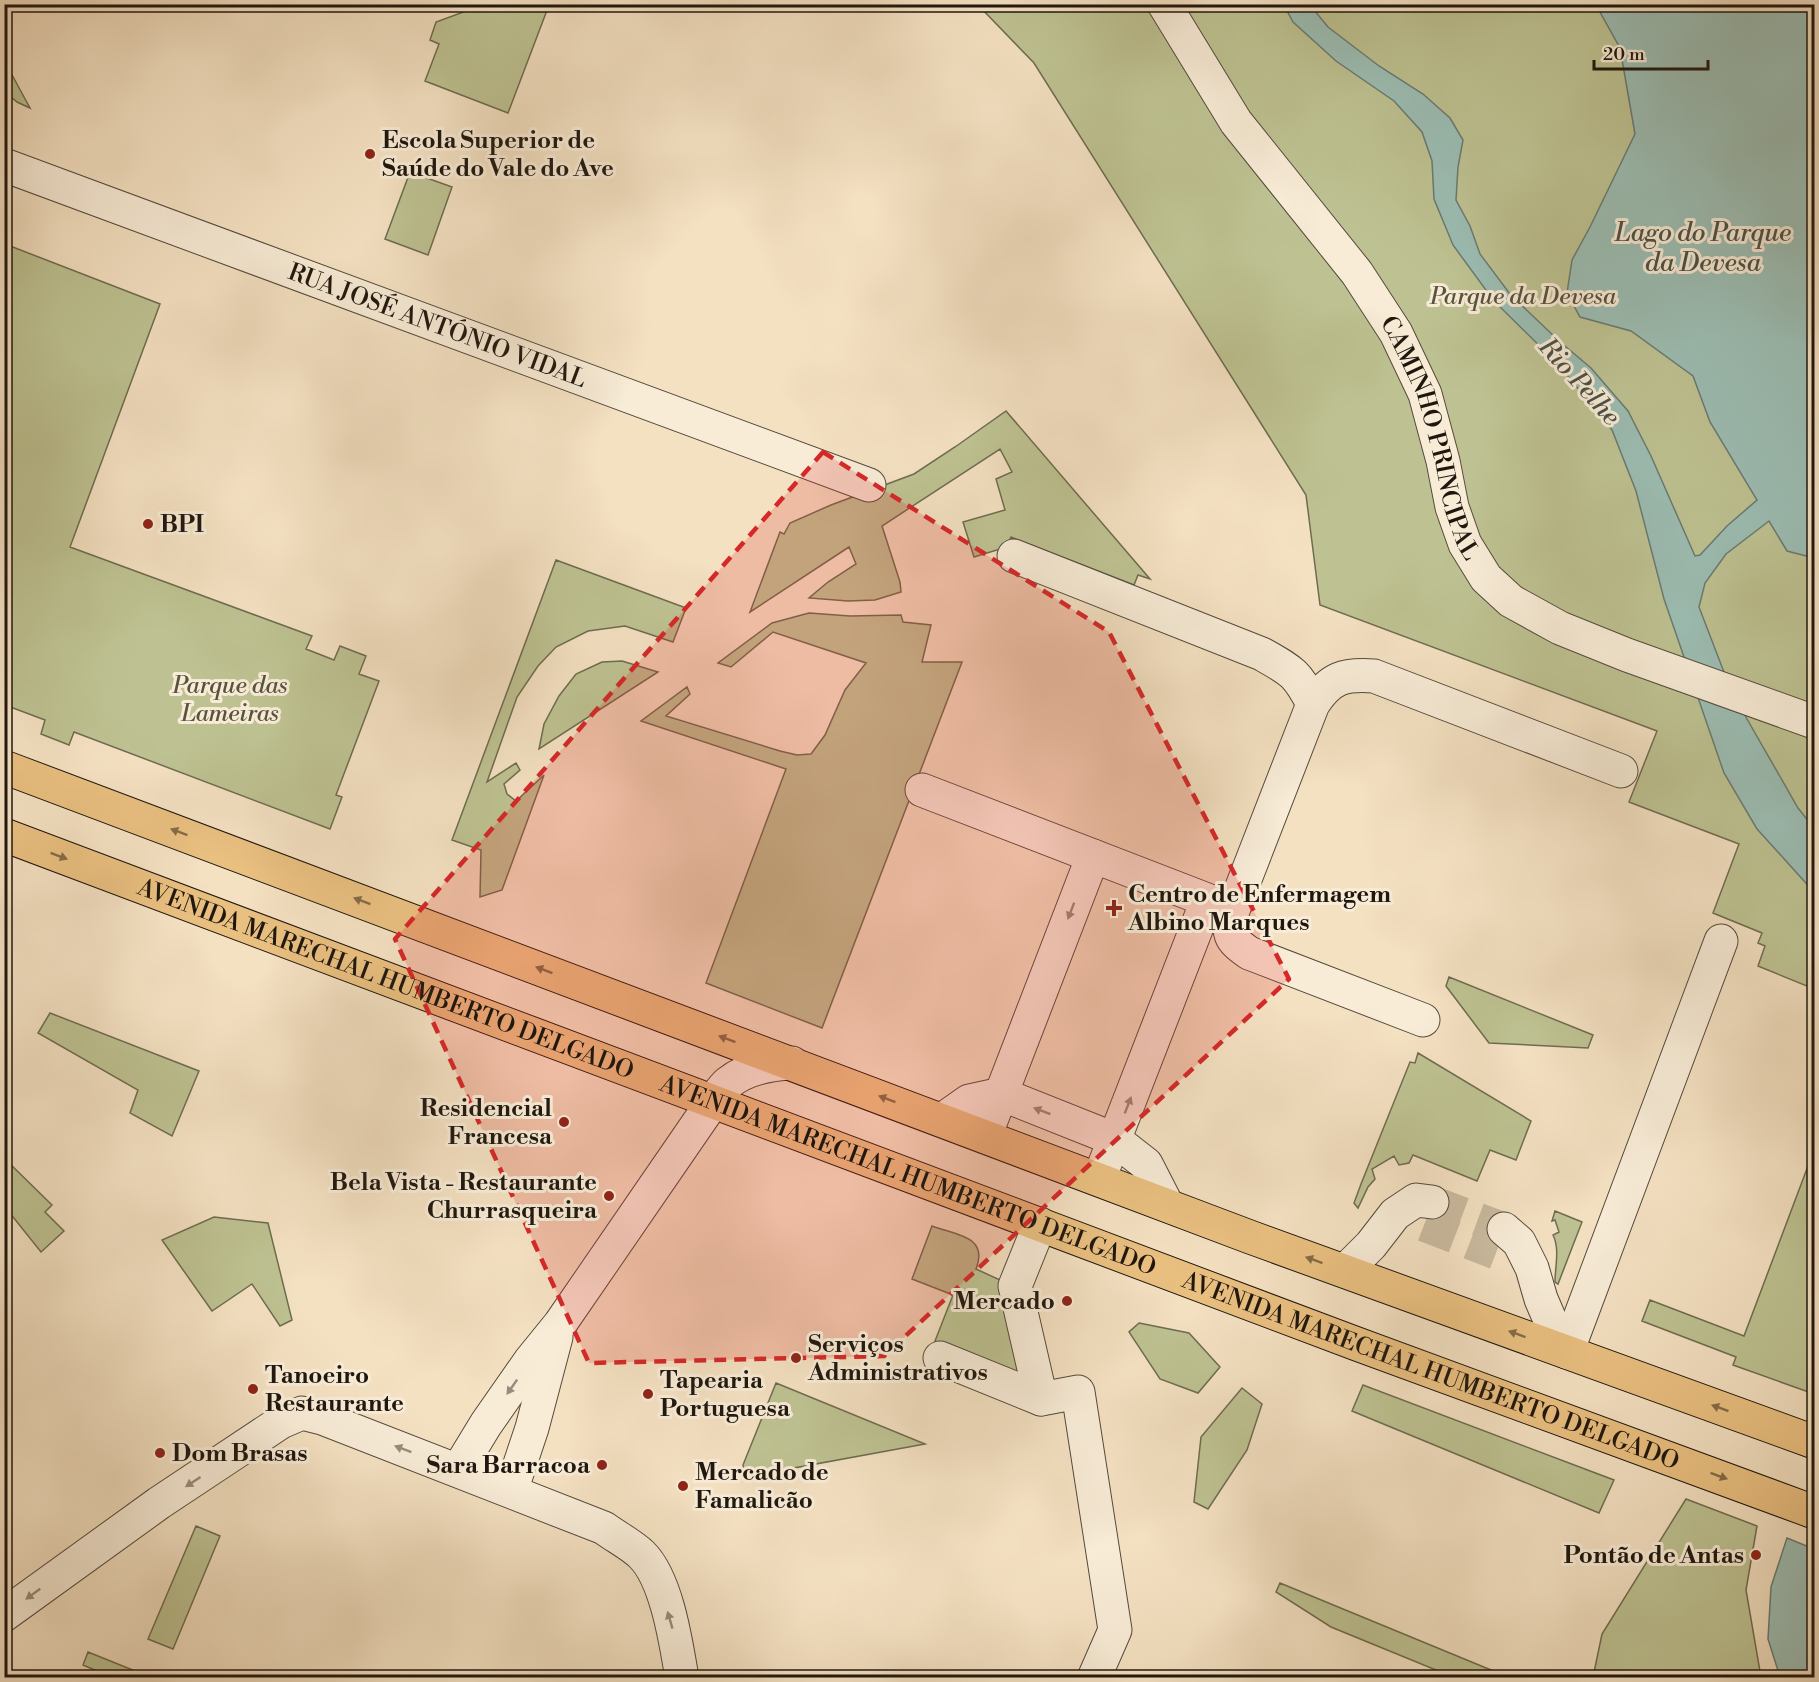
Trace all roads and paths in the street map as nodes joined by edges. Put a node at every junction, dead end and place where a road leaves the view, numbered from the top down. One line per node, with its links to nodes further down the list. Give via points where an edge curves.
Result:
1 (1164, 4): 6 (street, CAMINHO PRINCIPAL, via 1236,122 1357,273 1396,333 1425,394 1452,507 1465,544 1486,578 1511,601 1560,628)
2 (4, 165): 3 (street, RUA JOSÉ ANTÓNIO VIDAL)
3 (869, 485)
4 (1014, 556): 5 (street, via 1262,654 1295,674)
5 (1313, 704): 8 (street, via 1335,680 1353,674 1374,676); 12 (street)
6 (1815, 722)
7 (4, 767): 15 (main road, one-way to 7)
8 (1621, 771)
9 (922, 790): 11 (street)
10 (4, 835): 17 (main road, AVENIDA MARECHAL HUMBERTO DELGADO, one-way to 17)
11 (1093, 856): 12 (street); 16 (street, one-way to 16)
12 (1220, 905): 14 (street, via 1235,943 1249,953); 20 (street, one-way to 12)
13 (1721, 941): 28 (street)
14 (1423, 1020)
15 (792, 1063): 17 (street, via 754,1069 728,1083); 18 (main road, one-way to 15)
16 (1001, 1095): 18 (street, via 969,1101); 19 (street); 20 (street, one-way to 16)
17 (712, 1103): 24 (main road, AVENIDA MARECHAL HUMBERTO DELGADO); 27 (street)
18 (942, 1120): 19 (main road)
19 (985, 1136): 21 (main road)
20 (1114, 1139): 21 (street); 22 (street, via 1146,1164)
21 (1099, 1179): 22 (main road)
22 (1167, 1205): 26 (main road, one-way to 22)
23 (1417, 1214): 26 (street, via 1371,1245)
24 (1040, 1224): 30 (street, via 1015,1286); 34 (main road, AVENIDA MARECHAL HUMBERTO DELGADO, one-way to 34)
25 (1500, 1241): 28 (street, via 1519,1242)
26 (1346, 1271): 28 (main road, one-way to 26)
27 (560, 1324): 32 (street, one-way to 32, via 530,1361); 33 (street)
28 (1567, 1352): 31 (main road, one-way to 28)
29 (940, 1358): 30 (street)
30 (1041, 1399): 37 (street, via 1078,1392 1116,1630)
31 (1815, 1442)
32 (458, 1470): 33 (street); 35 (street, one-way to 35, via 302,1413 281,1422 159,1503)
33 (511, 1491): 36 (street, one-way to 33, via 657,1576 642,1555 604,1528)
34 (1815, 1512)
35 (4, 1615)
36 (682, 1677)
37 (1094, 1677)

